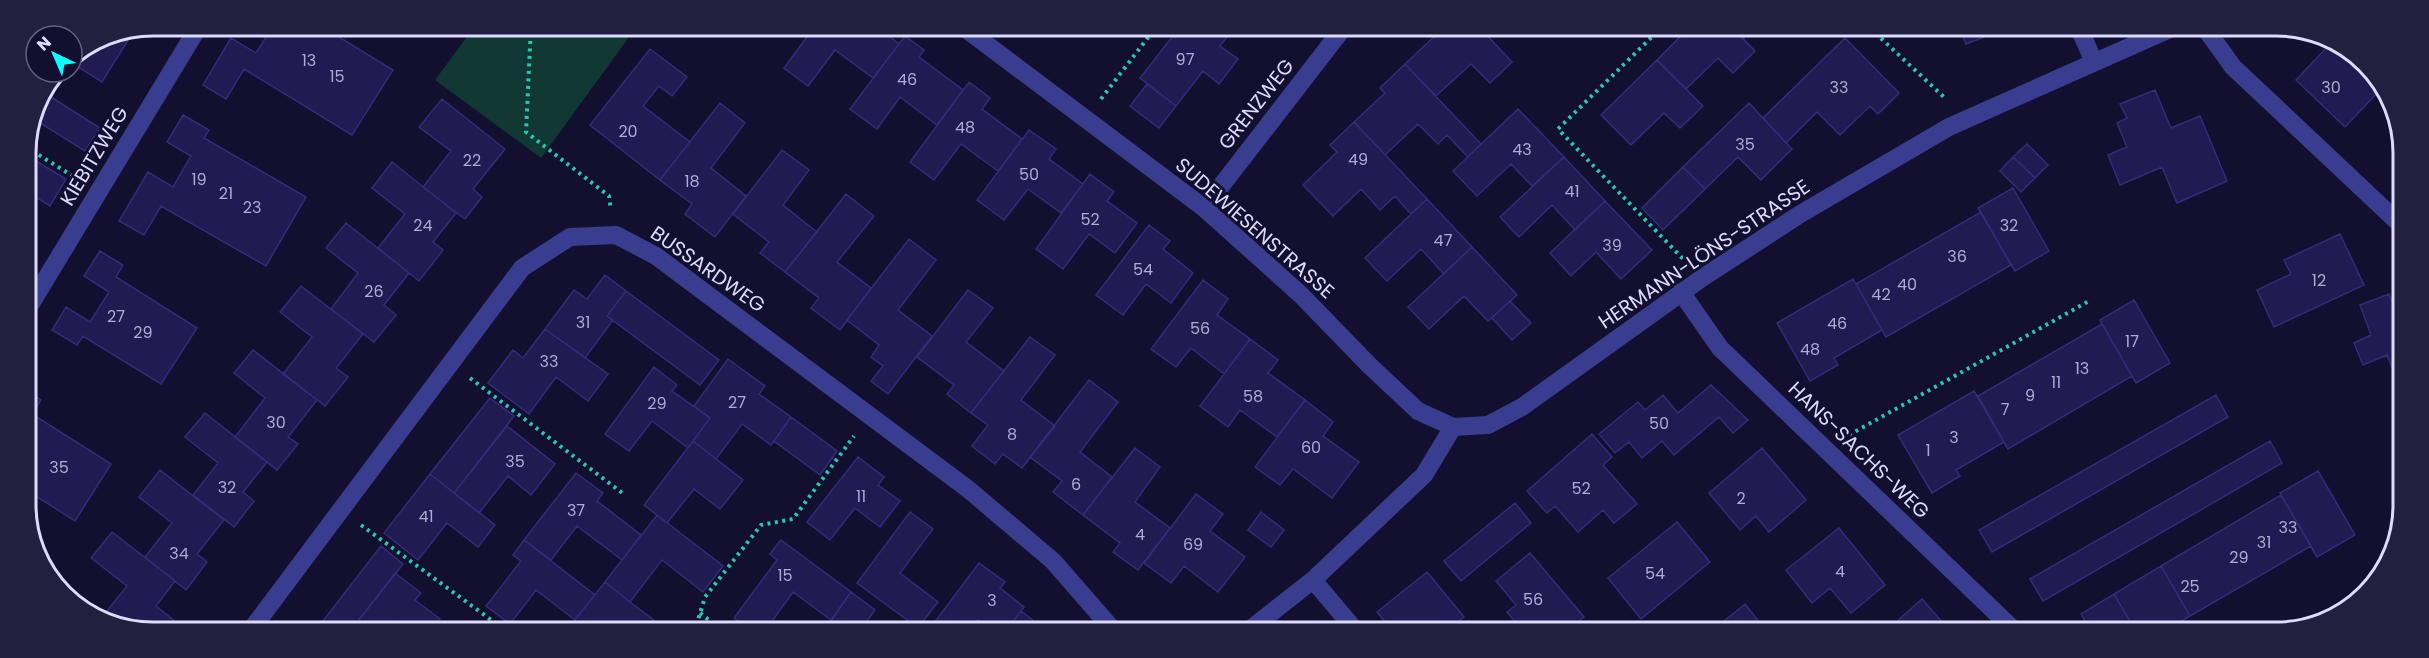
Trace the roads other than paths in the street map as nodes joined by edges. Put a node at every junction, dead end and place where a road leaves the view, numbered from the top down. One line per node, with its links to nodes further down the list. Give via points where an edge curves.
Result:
1 (193, 36): 11 (street, KIEBITZWEG)
2 (975, 36): 8 (street, SUDEWIESENSTRASSE)
3 (1337, 36): 8 (street, GRENZWEG)
4 (2083, 36): 7 (street)
5 (2154, 36): 7 (street, HERMANN-LÖNS-STRASSE)
6 (2211, 36): 9 (street, via 2233,67)
7 (2094, 62): 10 (street, HERMANN-LÖNS-STRASSE, via 1949,127 1802,213)
8 (1204, 208): 12 (street, SUDEWIESENSTRASSE, via 1301,295 1418,411)
9 (2393, 217)
10 (1681, 292): 12 (street, HERMANN-LÖNS-STRASSE, via 1522,407 1488,425); 18 (street, HANS-SACHS-WEG, via 1720,348)
11 (36, 295)
12 (1453, 427): 13 (street, via 1424,475)
13 (1313, 580): 16 (street); 17 (street)
14 (257, 622): 15 (street, BUSSARDWEG, via 522,268 570,237 616,235 656,256 968,489 1053,561)
15 (1106, 622)
16 (1259, 622)
17 (1348, 622)
18 (2006, 622)

